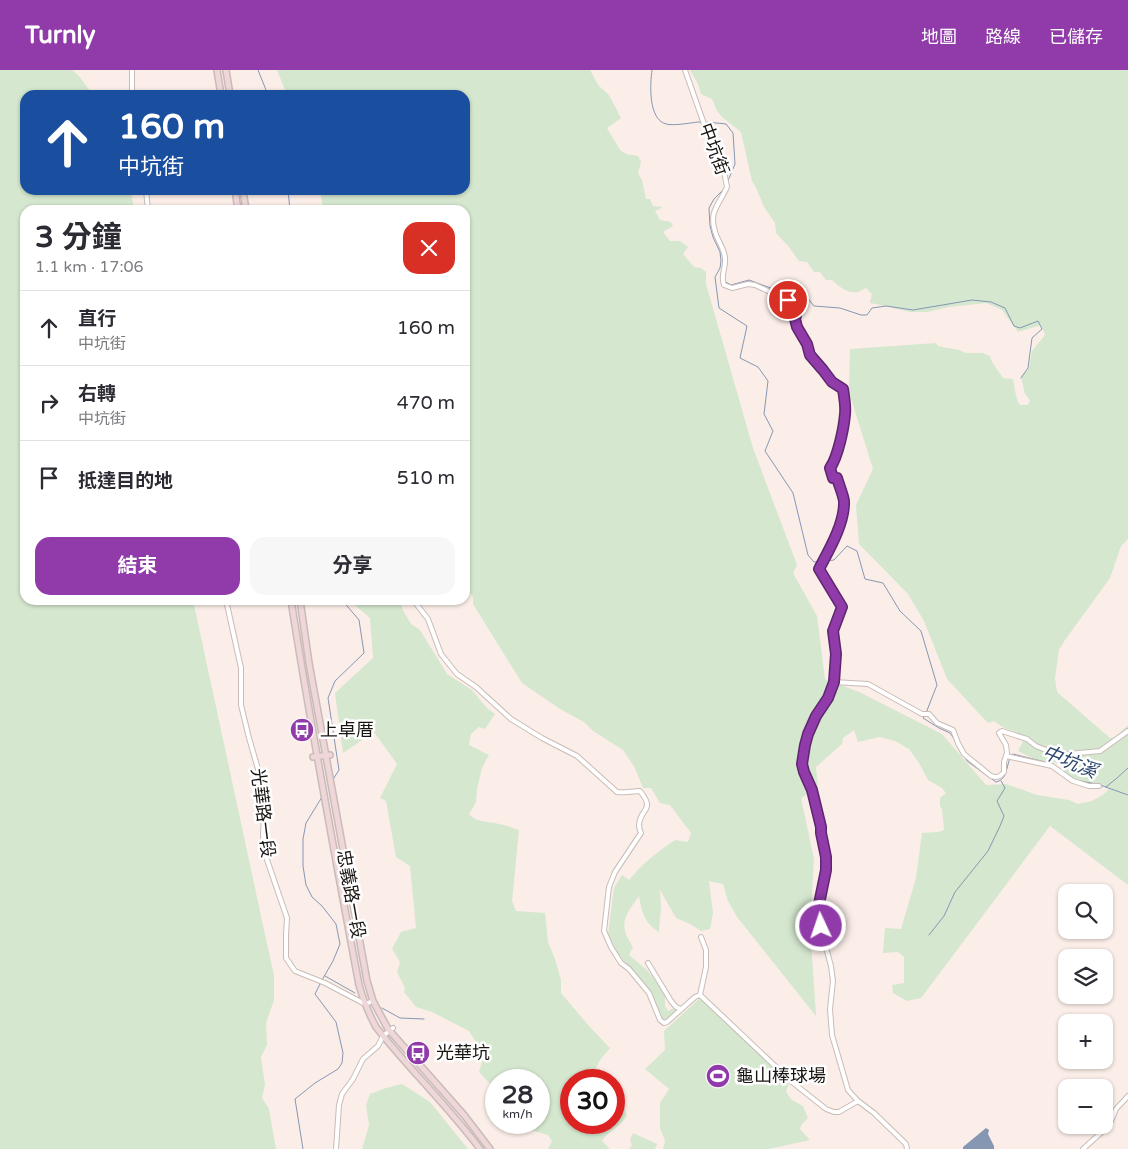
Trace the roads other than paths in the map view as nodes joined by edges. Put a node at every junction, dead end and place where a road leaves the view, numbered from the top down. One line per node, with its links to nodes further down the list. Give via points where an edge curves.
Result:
1 (132, 70): 5 (street)
2 (217, 70): 6 (main road)
3 (226, 70): 7 (main road)
4 (685, 70): 12 (street, 中坑街, via 710,141 722,161 727,185 713,217 726,260 724,285 732,288 756,285 799,303 795,319 810,355 832,382 843,389 846,413 840,444 830,468 844,500 842,516 819,569 842,607 833,631 836,654)
5 (132, 90)
6 (220, 90)
7 (229, 90)
8 (227, 605): 22 (street, 光華路一段, via 241,668 241,705 265,800 264,850 287,918 286,958 295,971)
9 (293, 605): 15 (main road, 忠義路一段)
10 (301, 605): 14 (main road, 忠義路一段)
11 (417, 605): 23 (street, via 428,619 441,654 457,674 511,719 577,756 617,792 640,792 647,801 648,806 639,825 641,833 608,887 604,931 621,963 649,993 662,1022)
12 (834, 682): 16 (street, via 868,684 922,714 928,714 937,724 953,730 964,754 991,776 999,777 1004,772 1004,762); 27 (street, 中坑街, via 808,734 802,764 812,790 826,857 819,915 833,981 832,1035 848,1090)
13 (1128, 731): 16 (street, via 1100,751 1058,755 1002,731)
14 (328, 755): 15 (main road); 21 (main road, 忠義路一段)
15 (315, 757): 22 (main road, 忠義路一段)
16 (1010, 757): 17 (street, via 1052,766 1073,781)
17 (1099, 786)
18 (701, 937): 20 (street, via 706,950 706,967)
19 (648, 963): 23 (street, via 671,1001)
20 (700, 995): 23 (street); 27 (street, via 785,1075 826,1108 839,1112)
21 (373, 1001): 22 (street); 24 (main road, 忠義路一段)
22 (365, 1004): 25 (main road, 忠義路一段)
23 (680, 1009)
24 (391, 1029): 25 (street); 30 (main road, 忠義路一段)
25 (383, 1036): 28 (street, via 378,1046 363,1059 342,1094); 29 (main road, 忠義路一段)
26 (1128, 1096): 32 (street, via 1103,1131)
27 (858, 1101): 31 (street, 中坑街, via 906,1144)
28 (336, 1149)
29 (480, 1149)
30 (490, 1149)
31 (907, 1149)
32 (1083, 1149)

